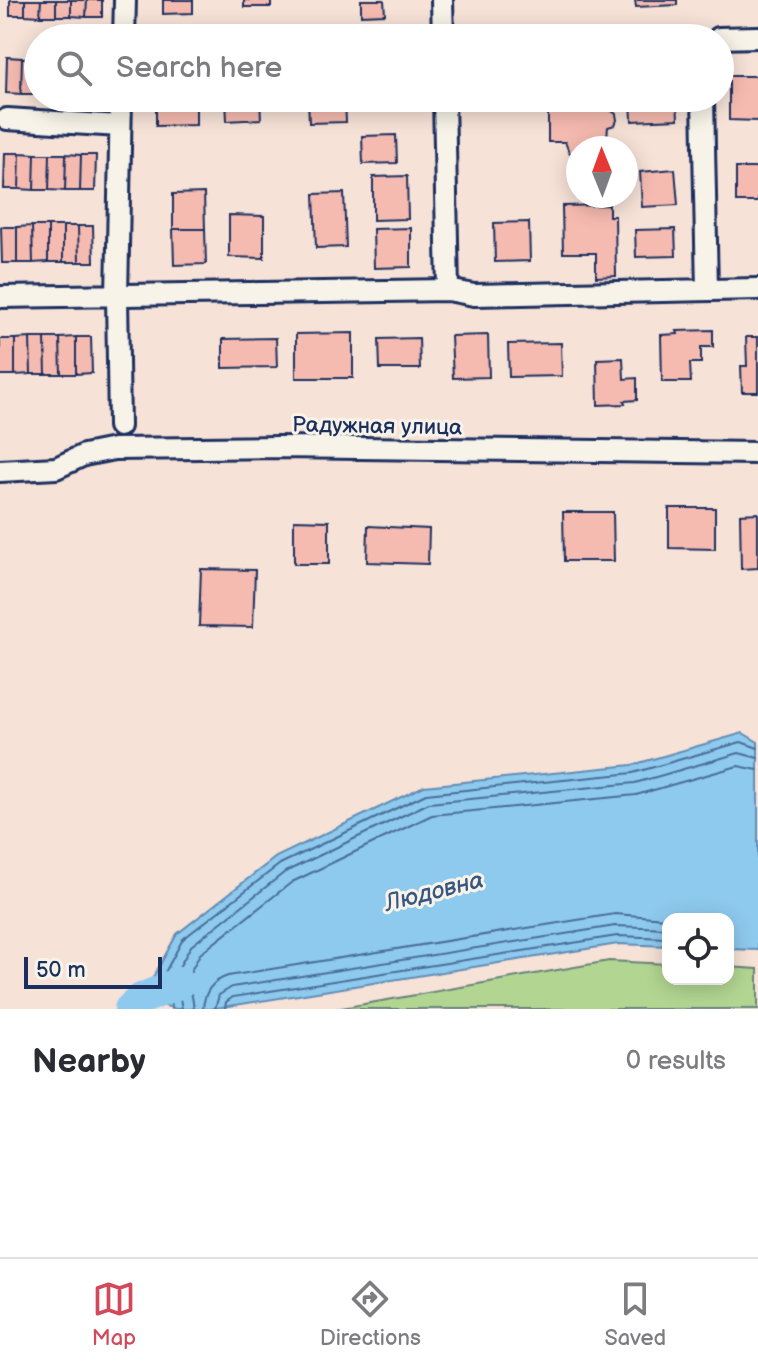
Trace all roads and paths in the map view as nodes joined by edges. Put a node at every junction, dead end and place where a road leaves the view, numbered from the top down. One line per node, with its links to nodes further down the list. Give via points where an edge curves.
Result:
1 (125, 0): 3 (street)
2 (442, 0): 4 (street)
3 (124, 24)
4 (443, 24)
5 (758, 37): 6 (street)
6 (734, 38)
7 (120, 112): 11 (street)
8 (444, 112): 13 (street)
9 (703, 112): 14 (street)
10 (7, 119): 11 (street)
11 (120, 126): 15 (street)
12 (758, 289): 14 (street)
13 (448, 290): 14 (street, via 474,295); 15 (street)
14 (707, 290)
15 (117, 296): 16 (street); 17 (street)
16 (0, 297)
17 (119, 426)
18 (758, 453): 19 (street, Радужная улица, via 114,449 56,468)
19 (0, 471)

